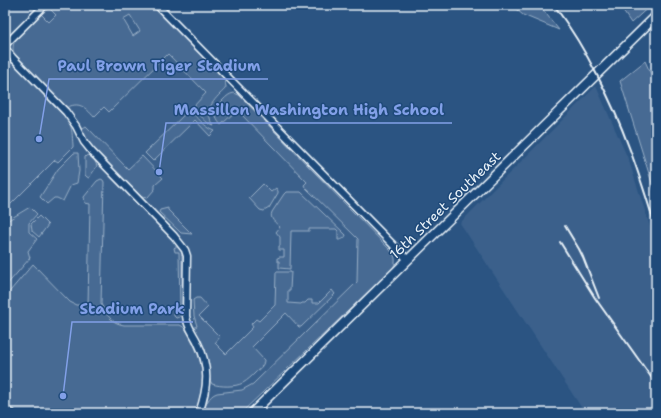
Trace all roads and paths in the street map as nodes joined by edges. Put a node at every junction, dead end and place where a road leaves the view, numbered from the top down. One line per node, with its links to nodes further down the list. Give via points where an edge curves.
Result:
1 (45, 5): 4 (street)
2 (157, 5): 6 (street)
3 (656, 16): 6 (street, 16th Street Southeast)
4 (5, 44)
5 (5, 48): 9 (street, via 66,112 92,152 186,250 186,316 202,353 206,370 206,390)
6 (408, 260): 10 (street, 16th Street Southeast)
7 (5, 411): 8 (street)
8 (12, 413)
9 (199, 413)
10 (252, 413)

